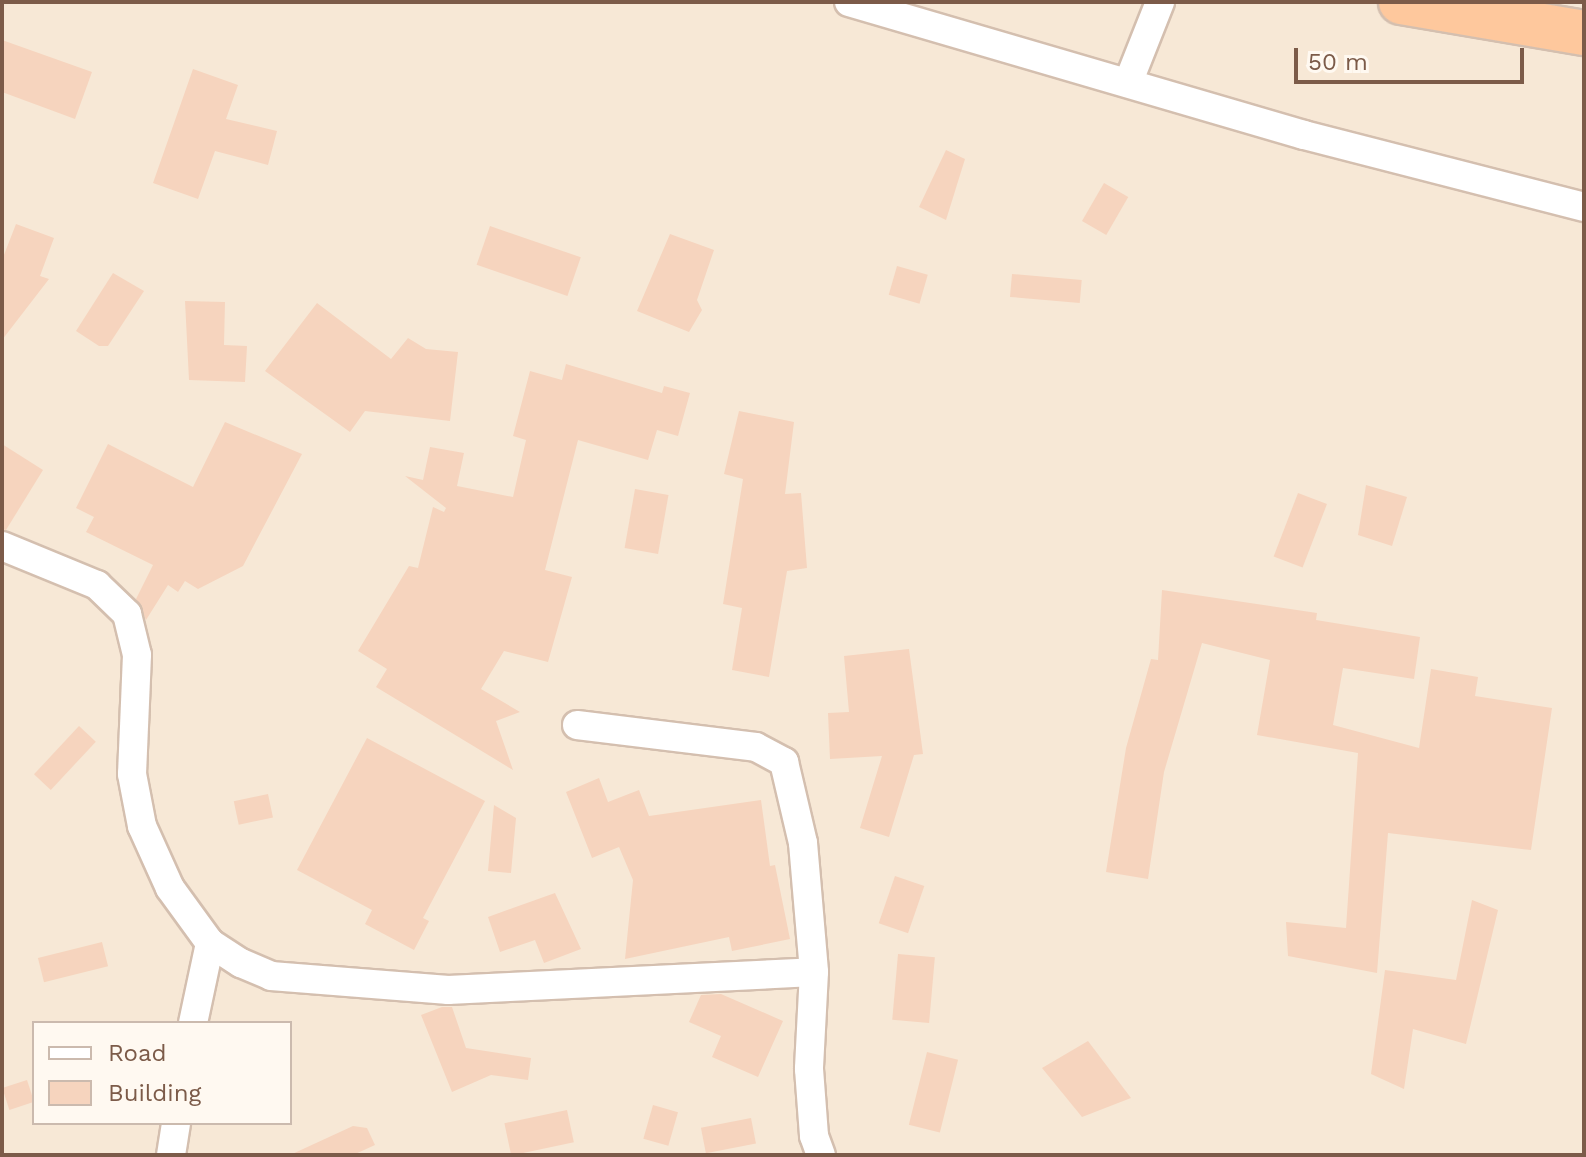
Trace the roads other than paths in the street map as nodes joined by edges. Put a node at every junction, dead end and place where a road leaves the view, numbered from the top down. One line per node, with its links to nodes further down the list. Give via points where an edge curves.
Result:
1 (849, 2): 5 (street)
2 (1160, 2): 5 (street)
3 (1401, 2): 4 (highway)
4 (1583, 38)
5 (1128, 83): 6 (street)
6 (1584, 207)
7 (2, 546): 9 (street, via 97,585 127,614 137,655 132,774 142,826 170,888)
8 (577, 725): 10 (street, via 756,747 784,762 803,843)
9 (210, 943): 10 (street, via 271,976 448,990); 11 (street)
10 (814, 972): 14 (street, via 809,1069 814,1136)
11 (193, 1021)
12 (176, 1125): 13 (street)
13 (171, 1155)
14 (821, 1155)

